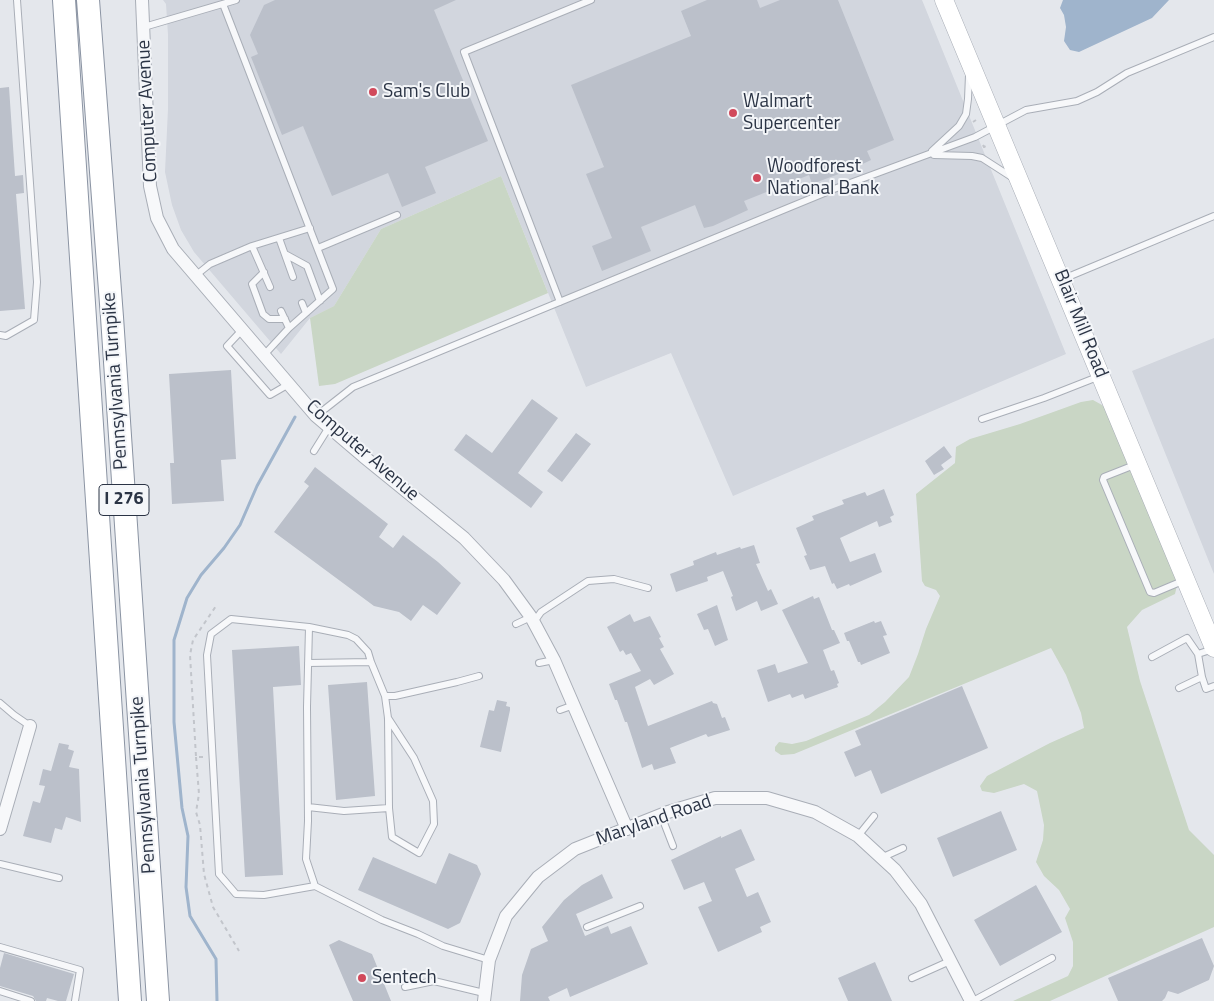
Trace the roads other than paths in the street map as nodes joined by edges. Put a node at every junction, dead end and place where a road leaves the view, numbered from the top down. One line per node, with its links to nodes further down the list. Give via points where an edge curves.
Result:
1 (18, 0): 35 (lane, via 38,282 34,320 6,336)
2 (64, 0): 90 (highway, Pennsylvania Turnpike / I 276)
3 (88, 0): 91 (highway, Pennsylvania Turnpike / I 276)
4 (142, 0): 9 (street, Computer Avenue)
5 (236, 0): 8 (lane)
6 (591, 0): 28 (lane, via 464,52)
7 (944, 0): 11 (main road, Blair Mill Road)
8 (223, 4): 9 (lane); 17 (lane)
9 (144, 27): 23 (street, Computer Avenue, via 150,186 161,226 173,249)
10 (1214, 37): 12 (lane, via 1127,73 1097,92 1077,100 1026,110)
11 (969, 59): 12 (main road, Blair Mill Road); 13 (lane, via 966,114 959,126)
12 (997, 125): 13 (lane); 14 (main road, Blair Mill Road)
13 (928, 155): 14 (lane, via 982,158); 28 (lane, via 827,192)
14 (1022, 184): 25 (main road, Blair Mill Road)
15 (397, 215): 20 (lane)
16 (1214, 216): 25 (lane)
17 (310, 228): 18 (lane); 20 (lane)
18 (279, 238): 19 (lane); 21 (lane)
19 (252, 246): 22 (lane); 23 (lane, via 210,264)
20 (318, 248): 27 (lane, via 333,289)
21 (284, 254): 24 (lane); 27 (lane, via 307,266)
22 (264, 272): 26 (lane); 32 (lane, via 252,284 263,314 269,319)
23 (195, 276): 34 (street, Computer Avenue)
24 (293, 277)
25 (1062, 280): 37 (main road, Blair Mill Road)
26 (270, 287)
27 (320, 301): 31 (lane)
28 (560, 302): 39 (lane, via 353,387)
29 (302, 303): 31 (lane)
30 (281, 311): 32 (lane)
31 (306, 313): 33 (lane)
32 (285, 319): 33 (lane)
33 (289, 328): 36 (lane)
34 (242, 330): 36 (street, Computer Avenue); 38 (lane, via 227,346 270,395)
35 (0, 335)
36 (264, 355): 38 (street, Computer Avenue)
37 (1102, 375): 40 (lane); 43 (main road, Blair Mill Road)
38 (289, 384): 39 (street, Computer Avenue)
39 (316, 416): 41 (street, Computer Avenue)
40 (982, 419)
41 (330, 427): 42 (lane); 46 (street, Computer Avenue, via 464,538 504,580)
42 (314, 451)
43 (1138, 463): 44 (main road, Blair Mill Road); 44 (lane, via 1104,477 1104,480 1150,592)
44 (1186, 580): 49 (main road, Blair Mill Road)
45 (648, 588): 46 (lane, via 614,579 588,581)
46 (533, 620): 47 (lane); 51 (street, Computer Avenue)
47 (516, 624)
48 (309, 627): 52 (lane, via 348,634 368,652); 53 (lane); 77 (lane, via 231,619 211,634 207,655 219,874 236,894 264,895)
49 (1209, 650): 50 (lane, via 1187,638); 56 (lane)
50 (1152, 657)
51 (554, 660): 54 (lane); 61 (street, Computer Avenue)
52 (371, 662): 53 (lane); 59 (lane)
53 (308, 663): 65 (lane)
54 (539, 663)
55 (479, 676): 59 (lane)
56 (1202, 676): 57 (lane, via 1206,689); 58 (lane)
57 (1214, 686)
58 (1179, 688)
59 (385, 696): 63 (lane)
60 (0, 703): 64 (lane)
61 (574, 705): 62 (lane); 69 (street, Computer Avenue)
62 (560, 710)
63 (388, 718): 66 (lane); 66 (lane, via 414,758 433,801 434,824 420,853 392,837)
64 (30, 726): 70 (street)
65 (308, 807): 66 (lane, via 344,811); 77 (lane, via 306,859)
66 (389, 808)
67 (661, 815): 69 (street, Maryland Road); 71 (street, Maryland Road, via 715,798 767,798 815,812); 72 (lane)
68 (874, 816): 71 (lane)
69 (627, 828): 82 (street, Maryland Road, via 575,849 538,877 506,916)
70 (0, 829)
71 (858, 836): 74 (street, Maryland Road)
72 (673, 846)
73 (902, 848): 74 (lane)
74 (881, 858): 83 (street, Maryland Road, via 895,870 921,904)
75 (0, 864): 76 (lane)
76 (59, 878)
77 (315, 886): 82 (lane, via 442,946)
78 (640, 906): 79 (lane)
79 (587, 927)
80 (0, 947): 89 (lane, via 80,970)
81 (1052, 958): 92 (lane)
82 (489, 960): 87 (street, Maryland Road)
83 (950, 961): 84 (lane); 92 (street, Maryland Road)
84 (912, 978)
85 (405, 987): 87 (lane, via 434,981)
86 (0, 991): 88 (lane)
87 (484, 997)
88 (31, 1001)
89 (75, 1001)
90 (130, 1001)
91 (158, 1001)
92 (972, 1001)

